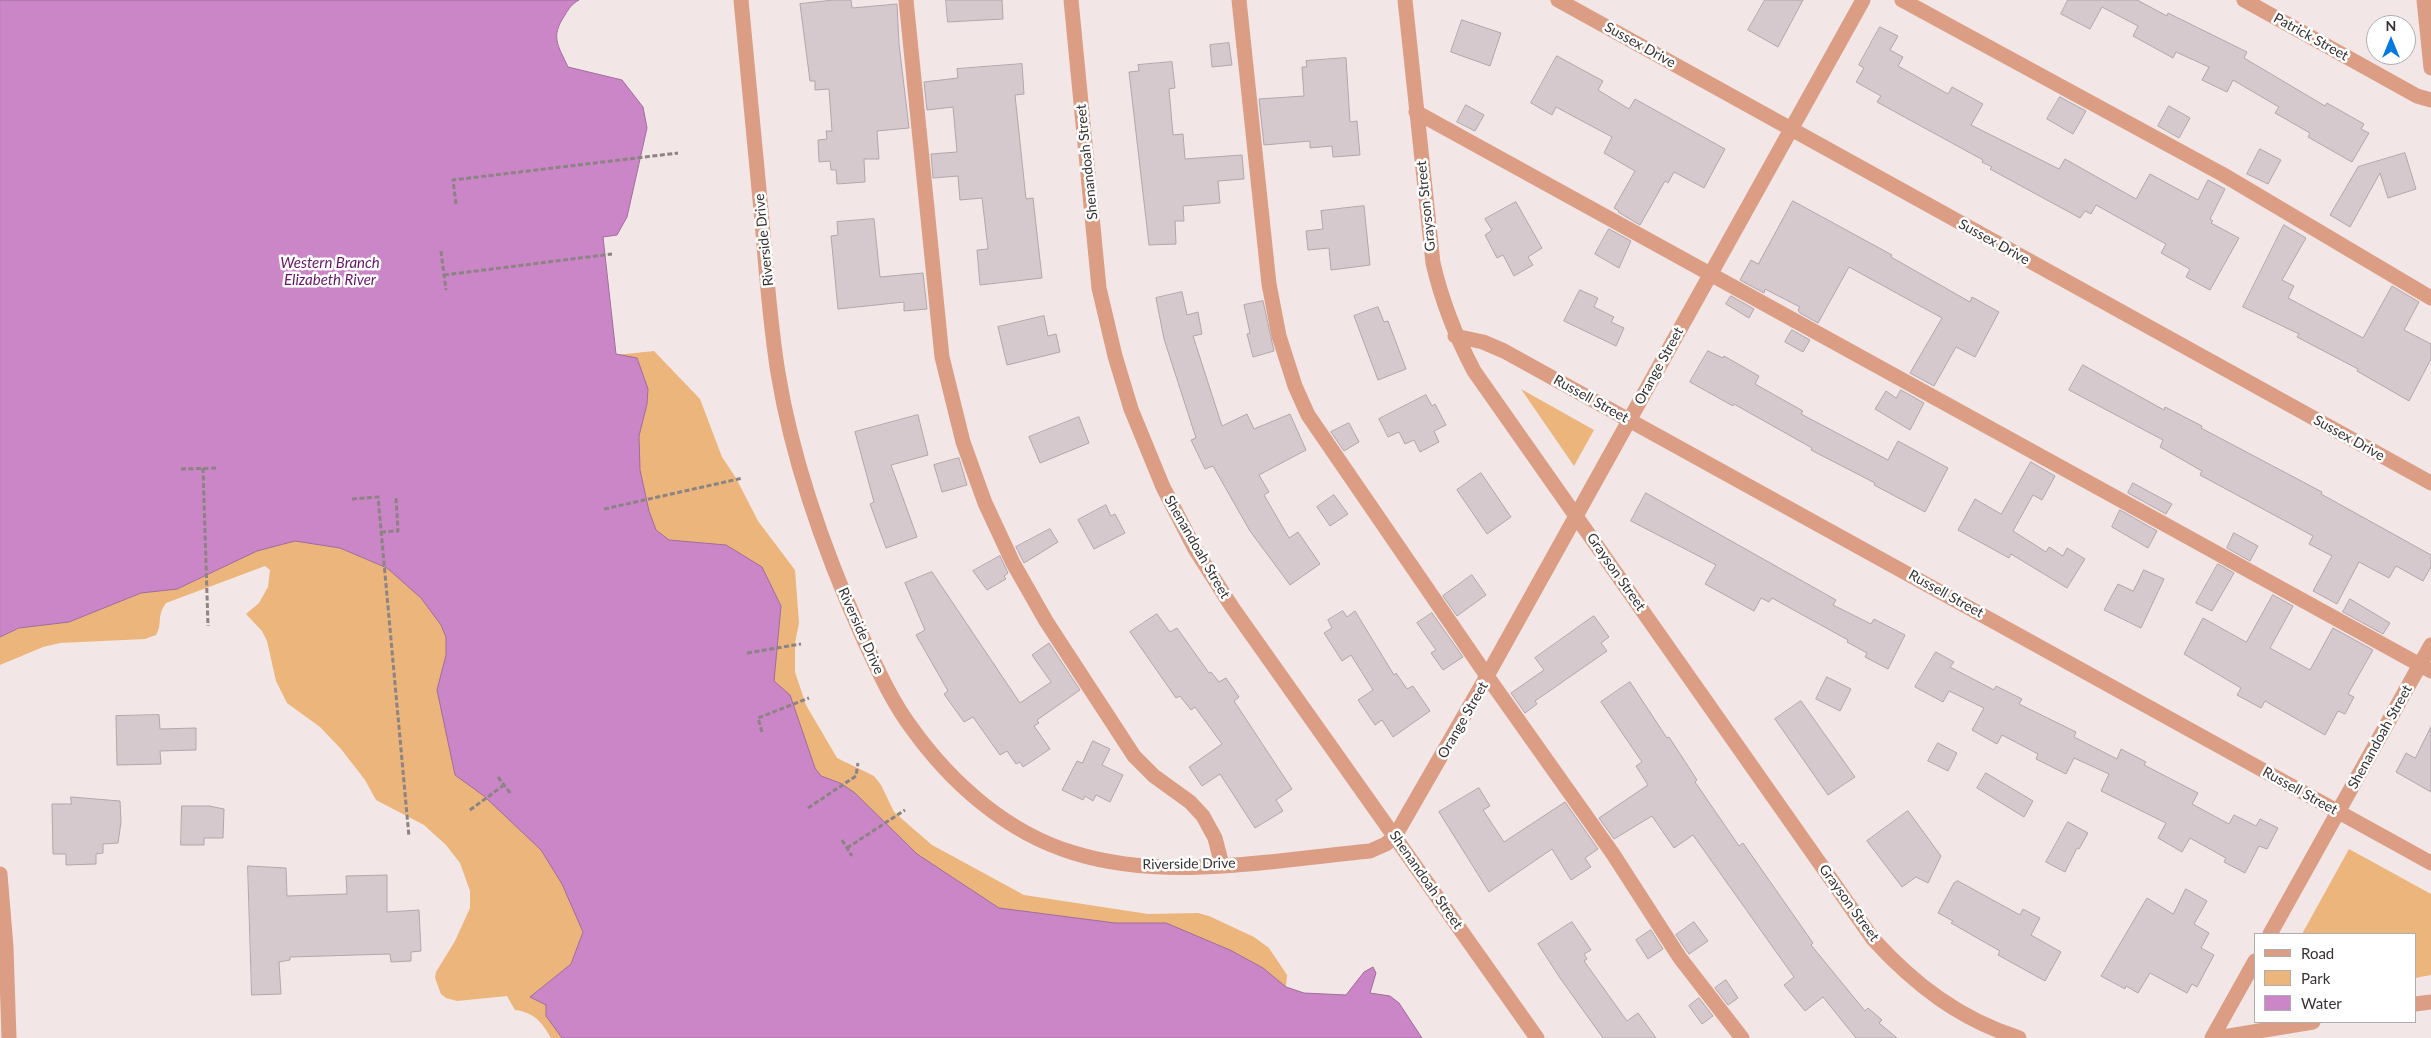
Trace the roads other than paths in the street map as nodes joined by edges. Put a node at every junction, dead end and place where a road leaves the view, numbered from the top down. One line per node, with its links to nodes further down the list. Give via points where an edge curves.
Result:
1 (741, 0): 27 (street, Riverside Drive, via 778,374 799,465 822,539 886,687 938,762 991,811 1029,835 1070,852 1104,861 1145,866)
2 (906, 0): 27 (street, via 942,357 951,400 975,477 1013,564 1046,621 1134,756 1203,816 1215,838)
3 (1070, 0): 25 (street, Shenandoah Street, via 1099,288 1131,409 1163,487 1195,549 1232,607)
4 (1239, 0): 23 (street, via 1269,284 1279,336 1296,386 1308,415)
5 (1405, 0): 13 (street, Grayson Street)
6 (1558, 0): 14 (street, Sussex Drive)
7 (1863, 0): 14 (street, Orange Street)
8 (1902, 0): 16 (street, via 2222,174)
9 (2244, 0): 12 (street, Patrick Street, via 2417,96)
10 (2424, 0): 11 (street)
11 (2431, 68)
12 (2431, 100)
13 (1416, 112): 15 (street); 17 (street, Grayson Street, via 1433,263 1442,303)
14 (1791, 129): 15 (street, Orange Street); 19 (street, Sussex Drive)
15 (1711, 272): 18 (street, Orange Street); 22 (street)
16 (2431, 298)
17 (1455, 336): 18 (street, Russell Street, via 1504,351); 20 (street, Grayson Street, via 1474,371)
18 (1629, 420): 20 (street, Orange Street); 24 (street, Russell Street)
19 (2431, 483)
20 (1576, 516): 23 (street, Orange Street); 37 (street, Grayson Street, via 1873,939 1901,970 1934,996 1962,1014)
21 (2431, 645): 22 (street, Shenandoah Street)
22 (2425, 668): 24 (street, Shenandoah Street)
23 (1487, 676): 25 (street, Orange Street); 36 (street, via 1613,854 1680,958)
24 (2338, 812): 26 (street, Russell Street); 29 (street, Shenandoah Street)
25 (1395, 836): 27 (street, Riverside Drive, via 1370,852); 35 (street, Shenandoah Street)
26 (2431, 863)
27 (1222, 865)
28 (0, 874): 34 (street)
29 (2271, 933)
30 (2254, 963): 38 (street)
31 (2431, 1002): 32 (street)
32 (2416, 1004)
33 (2307, 1023): 39 (street)
34 (9, 1038)
35 (1537, 1038)
36 (1742, 1038)
37 (2019, 1038)
38 (2212, 1038)
39 (2217, 1038)

